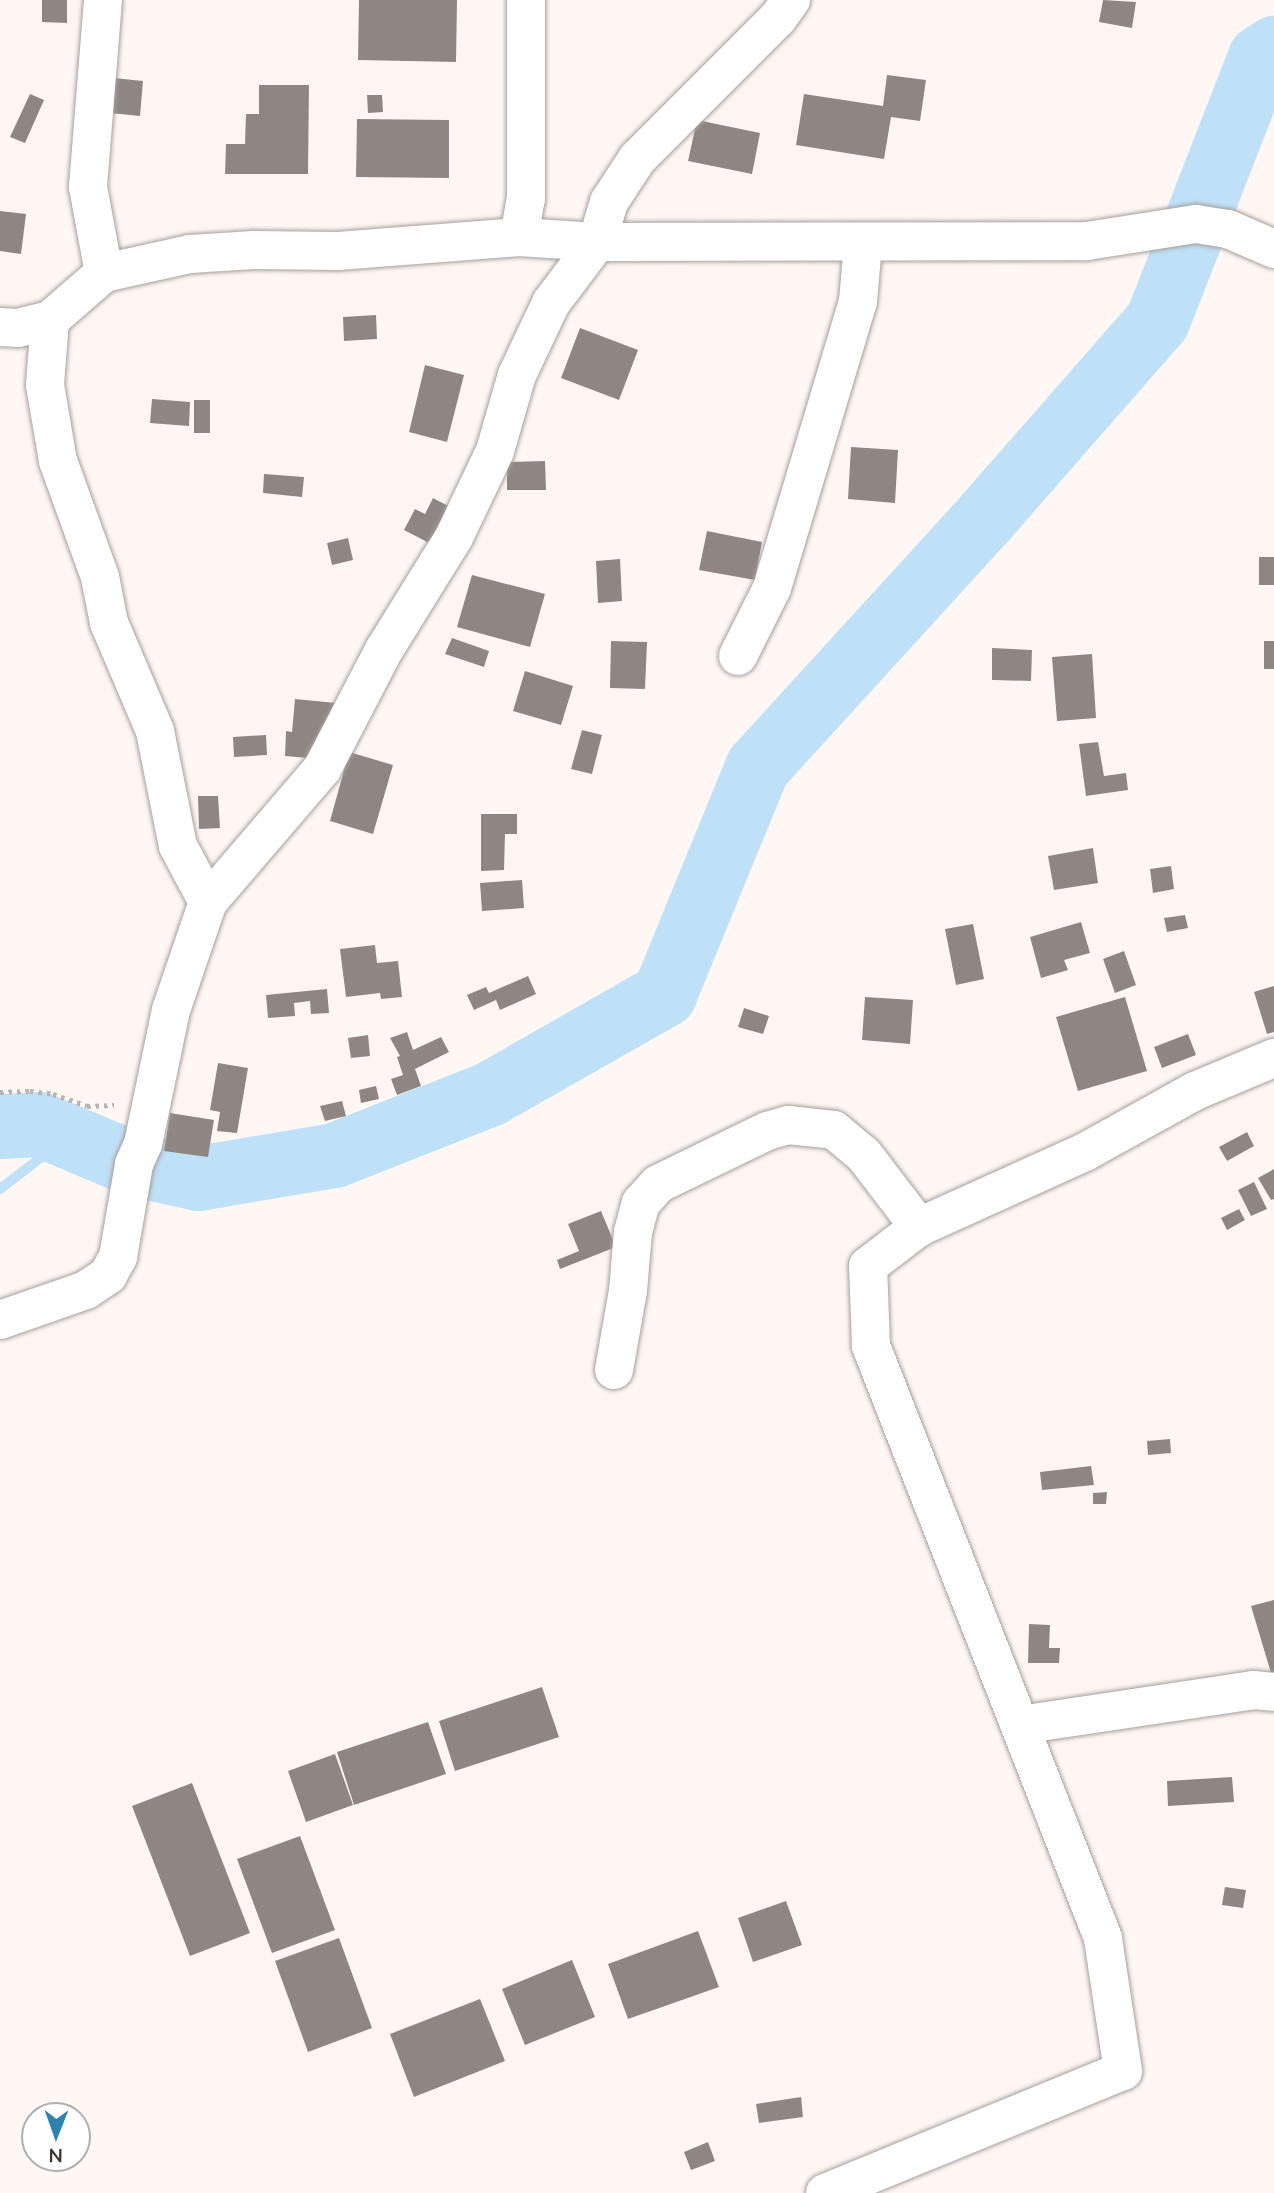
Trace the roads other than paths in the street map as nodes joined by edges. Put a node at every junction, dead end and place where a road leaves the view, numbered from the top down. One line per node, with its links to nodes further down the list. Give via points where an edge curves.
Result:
1 (103, 0): 8 (street, via 88,187)
2 (526, 0): 4 (street, via 526,199)
3 (791, 0): 5 (street, via 636,159 610,202)
4 (519, 237): 5 (street); 8 (street, via 338,251 190,254)
5 (597, 242): 6 (street); 12 (street, via 551,303 517,375 495,451 453,537 384,650 321,769)
6 (863, 244): 7 (street, via 1087,241 1196,224 1228,229); 11 (street, via 858,302 772,588)
7 (1274, 249)
8 (104, 273): 9 (street)
9 (50, 320): 10 (street); 12 (street, via 45,385 58,460 100,577 109,623 155,731 178,846)
10 (0, 327)
11 (738, 656)
12 (208, 902): 15 (street, via 171,1010 143,1144 134,1164 118,1257 108,1275 86,1290)
13 (1274, 1058): 14 (street, via 1195,1091 1085,1152)
14 (919, 1227): 16 (street, via 864,1155 834,1130 788,1125 767,1131 658,1184 641,1203); 18 (street, via 868,1266 870,1346)
15 (0, 1320)
16 (614, 1370)
17 (1274, 1692): 18 (street, via 1253,1690)
18 (1020, 1726): 19 (street, via 1103,1938 1123,2071)
19 (825, 2193)

